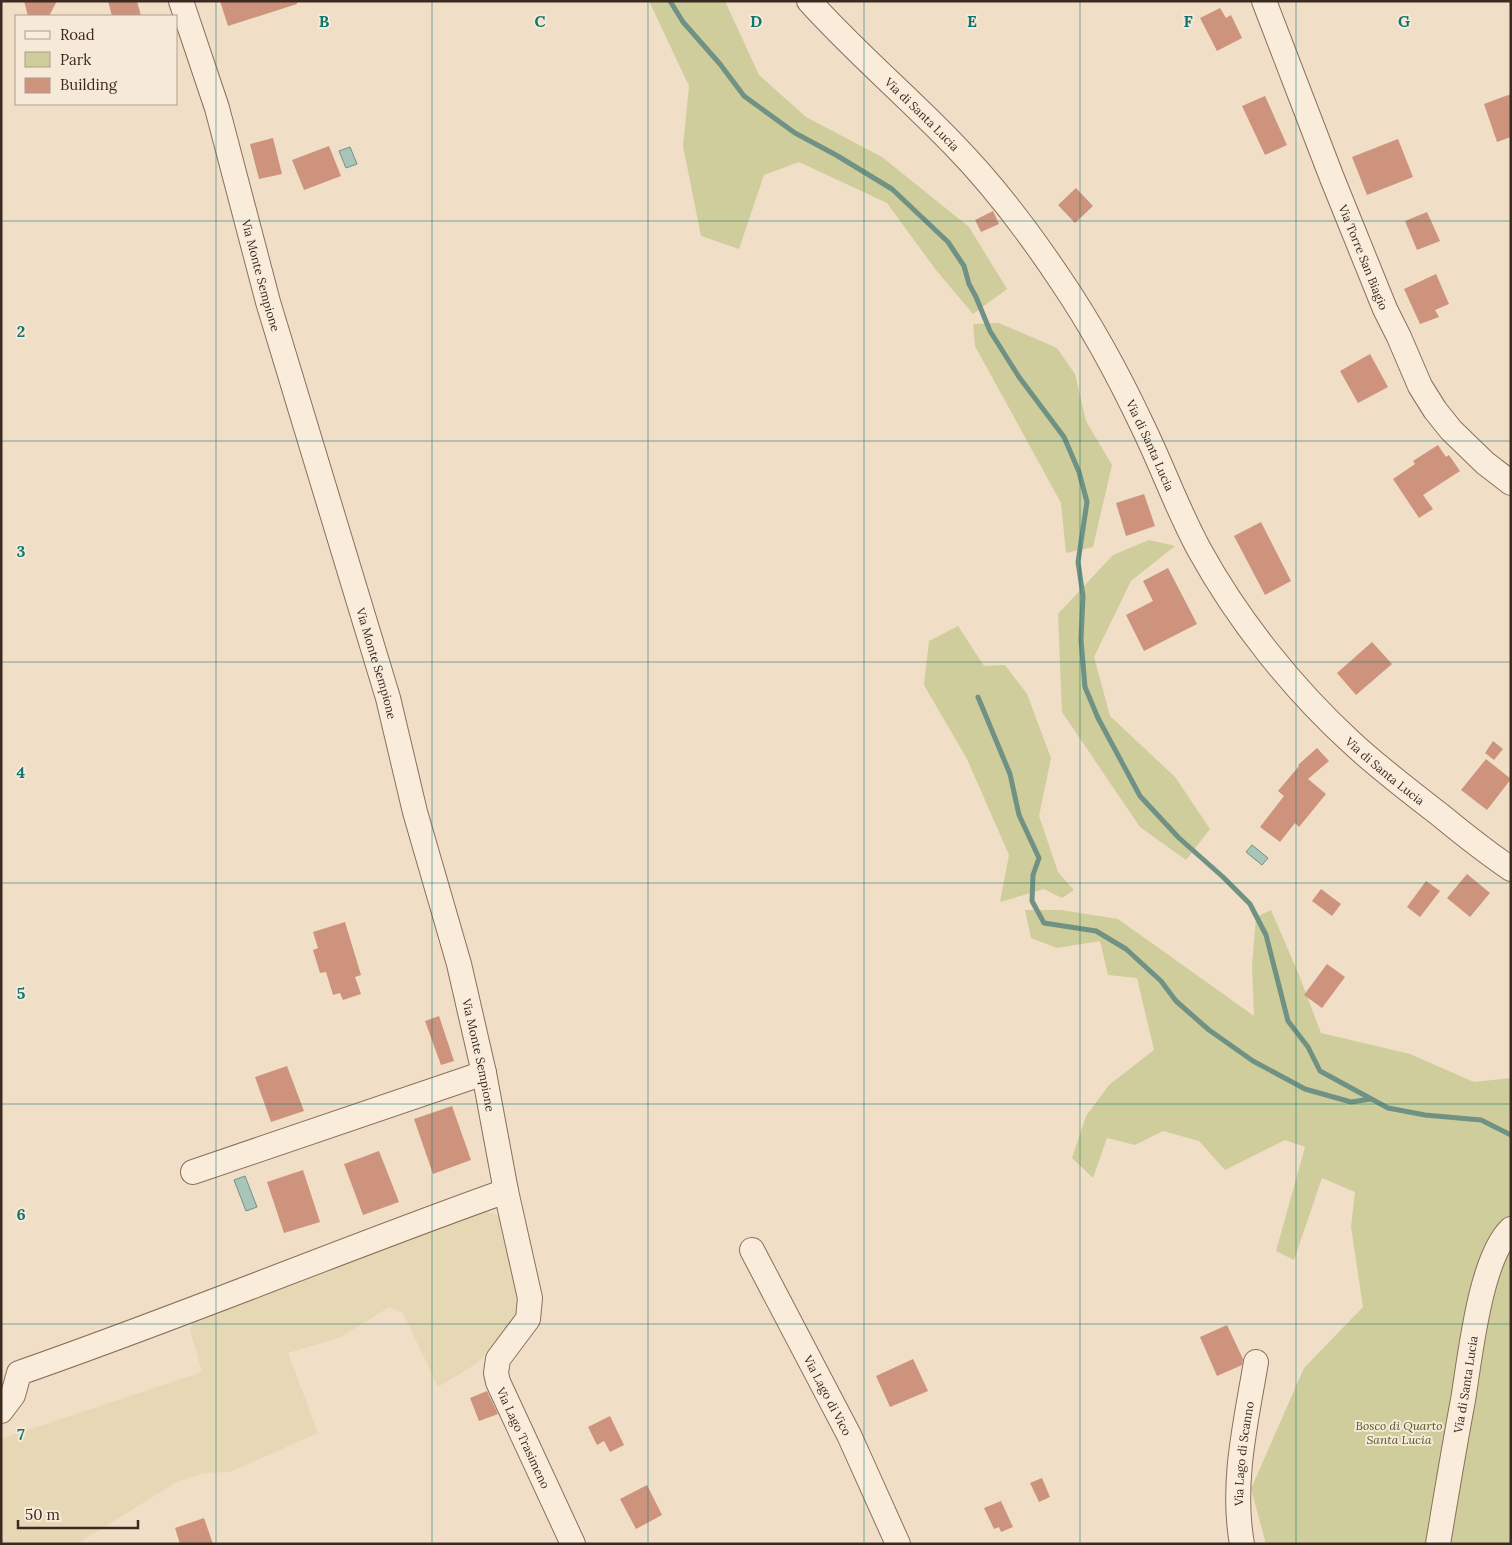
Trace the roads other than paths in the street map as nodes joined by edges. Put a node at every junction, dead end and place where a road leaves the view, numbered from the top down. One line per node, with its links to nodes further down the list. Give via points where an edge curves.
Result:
1 (181, 1): 6 (street, Via Monte Sempione, via 217,108 270,311 388,698 459,964)
2 (809, 1): 5 (street, Via di Santa Lucia, via 957,148 1002,199 1041,252 1101,344 1200,550 1240,613 1277,661 1353,744)
3 (1264, 1): 4 (street, Via Torre San Biagio, via 1385,309 1420,386 1451,430)
4 (1511, 483)
5 (1511, 869)
6 (484, 1073): 7 (street); 8 (street, Via Monte Sempione)
7 (193, 1172)
8 (506, 1191): 11 (street, Via Monte Sempione, via 530,1298 528,1319); 13 (street, via 77,1353)
9 (1511, 1230): 18 (street, Via di Santa Lucia, via 1496,1249 1480,1302)
10 (752, 1250): 16 (street, Via Lago di Vico, via 849,1435)
11 (519, 1333): 15 (street, Via Lago Trasimeno, via 498,1359 498,1382)
12 (1256, 1362): 17 (street, Via Lago di Scanno, via 1238,1471 1238,1520)
13 (10, 1368): 14 (street, via 13,1395)
14 (1, 1411)
15 (573, 1544)
16 (898, 1544)
17 (1242, 1544)
18 (1438, 1544)

